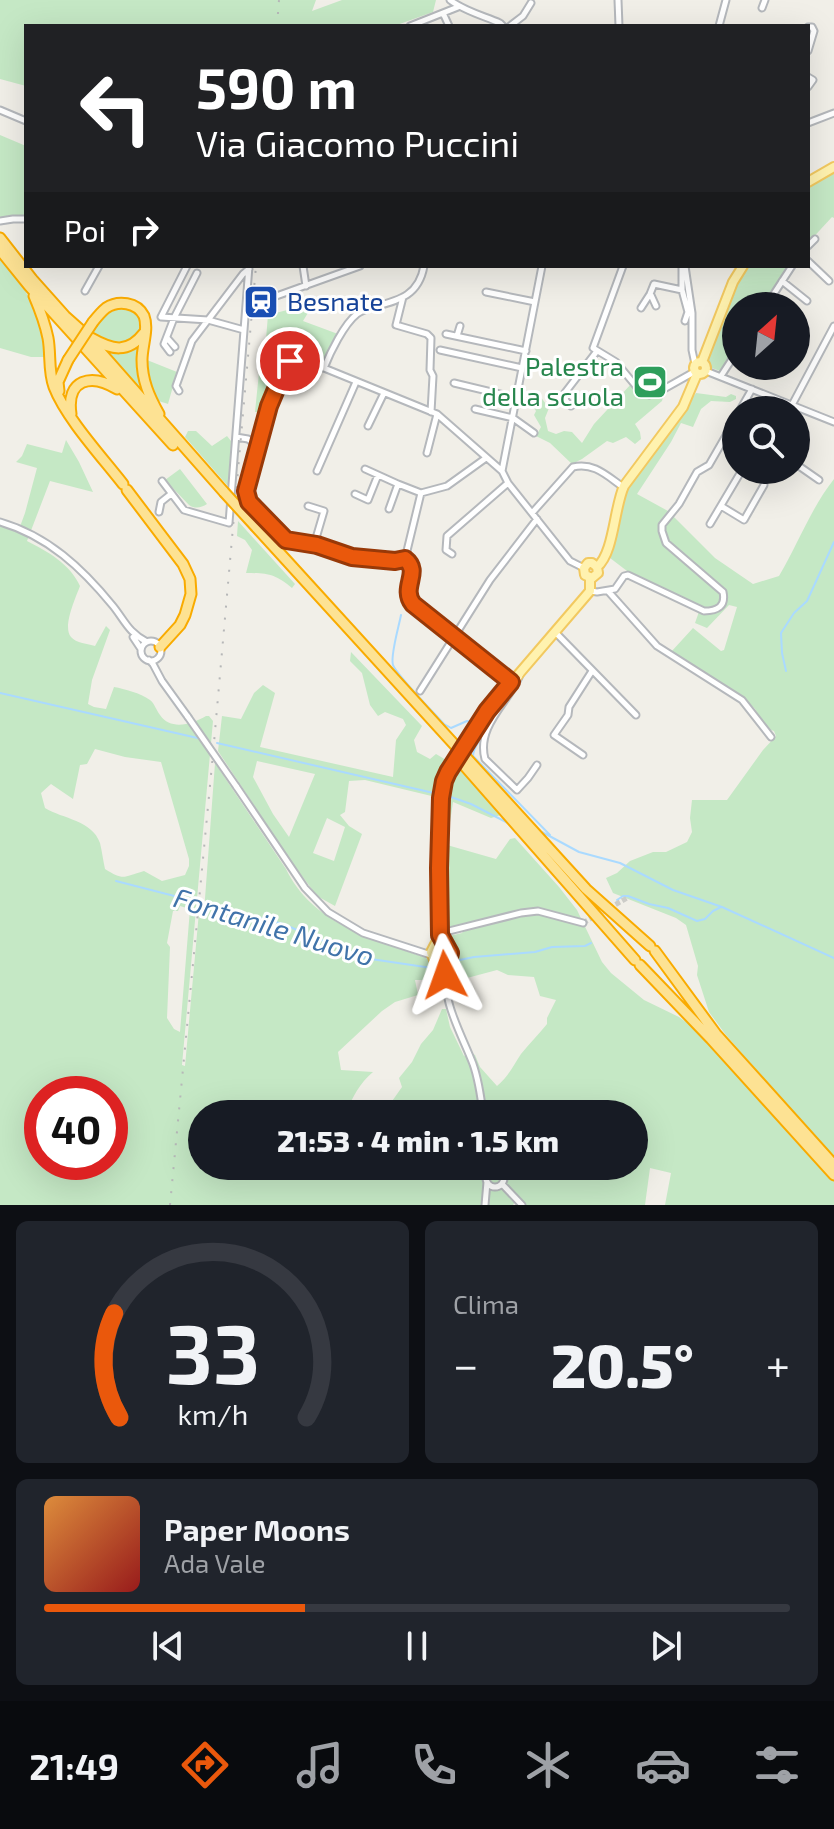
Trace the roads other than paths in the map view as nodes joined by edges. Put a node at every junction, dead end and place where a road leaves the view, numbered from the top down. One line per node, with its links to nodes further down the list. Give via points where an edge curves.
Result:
1 (450, 0): 6 (street)
2 (618, 0): 13 (street)
3 (726, 0): 14 (street)
4 (765, 0): 7 (street)
5 (531, 3): 12 (street)
6 (458, 7): 8 (street); 11 (street)
7 (762, 8)
8 (443, 13): 9 (street); 10 (street)
9 (415, 24)
10 (448, 24)
11 (501, 24)
12 (513, 24)
13 (619, 24)
14 (720, 24)
15 (810, 27): 16 (street)
16 (810, 44)
17 (0, 110): 19 (street)
18 (834, 113): 20 (street)
19 (24, 120)
20 (810, 122)
21 (834, 167): 22 (main road)
22 (810, 181)
23 (24, 219): 24 (street)
24 (0, 221)
25 (0, 238): 30 (highway)
26 (815, 239): 27 (street)
27 (810, 244)
28 (0, 250): 47 (highway)
29 (810, 263): 46 (street)
30 (24, 267)
31 (25, 268): 66 (highway)
32 (98, 268): 50 (street)
33 (186, 268): 60 (street, via 161,317)
34 (249, 268): 61 (street); 65 (street)
35 (303, 268): 48 (street)
36 (355, 268): 48 (street)
37 (424, 268): 55 (street, via 420,283)
38 (542, 268): 56 (street)
39 (622, 268): 70 (street)
40 (683, 268): 49 (street)
41 (683, 268): 76 (street, via 692,350)
42 (742, 268): 76 (main road)
43 (791, 268): 45 (street)
44 (197, 273): 60 (street)
45 (782, 281): 52 (street); 53 (street)
46 (829, 281)
47 (29, 286): 83 (highway, via 48,336 51,376); 98 (highway)
48 (306, 286): 57 (street, via 268,299)
49 (682, 290): 54 (street, via 654,284); 62 (street)
50 (85, 291)
51 (486, 292): 56 (street)
52 (775, 292)
53 (796, 292)
54 (650, 294): 58 (street); 59 (street)
55 (403, 297): 74 (street, via 356,315); 91 (street, via 396,325 431,338)
56 (535, 302): 73 (street)
57 (267, 305)
58 (656, 306)
59 (641, 308)
60 (174, 318): 61 (street); 71 (street, via 164,344)
61 (208, 320): 65 (street); 81 (street, via 187,352)
62 (685, 321)
63 (460, 326): 69 (street)
64 (834, 326): 86 (street)
65 (244, 330): 97 (street)
66 (83, 332): 67 (highway, via 120,348 136,343); 98 (highway)
67 (144, 333): 83 (highway, bridge, via 145,318 133,305 120,303 103,310 68,360 58,382); 98 (highway, via 145,387)
68 (446, 334): 69 (street)
69 (457, 336): 73 (street)
70 (595, 349): 76 (street, via 649,395); 88 (street, via 564,394)
71 (173, 350)
72 (440, 350): 75 (street)
73 (526, 351): 75 (street)
74 (324, 368): 78 (street); 100 (street, via 287,363)
75 (522, 368): 87 (street)
76 (699, 369): 77 (street); 114 (main road, via 683,407)
77 (721, 376): 80 (street)
78 (356, 382): 82 (street); 104 (street)
79 (454, 383): 87 (street)
80 (752, 389): 84 (street); 85 (street)
81 (179, 391)
82 (384, 393): 91 (street); 95 (street)
83 (59, 396): 92 (highway)
84 (748, 396)
85 (769, 396)
86 (797, 396)
87 (517, 398): 93 (street)
88 (573, 404)
89 (475, 409): 93 (street)
90 (810, 412): 94 (street)
91 (434, 413): 101 (street); 102 (street)
92 (72, 417): 98 (highway, via 69,403 74,390 85,381 98,380 119,391); 138 (highway, via 188,571 189,605 180,625)
93 (513, 418): 96 (street); 105 (street)
94 (834, 422)
95 (368, 426)
96 (534, 433)
97 (236, 437): 100 (street); 116 (street, via 229,523 184,510)
98 (172, 439): 126 (highway, bridge)
99 (722, 444): 134 (street, via 662,525 666,543 723,592 721,607 704,611 628,575)
100 (259, 447): 127 (street, via 246,491 249,502 286,540)
101 (427, 453)
102 (486, 458): 105 (street); 115 (street, via 447,486)
103 (365, 469): 107 (street)
104 (317, 471)
105 (502, 471): 110 (street)
106 (810, 474): 108 (street)
107 (378, 475): 111 (street); 117 (street, via 368,500)
108 (819, 480)
109 (162, 481): 116 (street)
110 (508, 483): 122 (street); 128 (street, via 447,536 446,550)
111 (398, 484): 115 (street); 120 (street)
112 (734, 484): 119 (street)
113 (764, 485): 119 (street, via 744,520)
114 (624, 488): 122 (street, via 593,466 573,467); 130 (main road, via 606,556)
115 (421, 493): 129 (street)
116 (171, 494): 121 (street)
117 (355, 494)
118 (308, 506): 127 (street, via 324,511)
119 (721, 506): 125 (street)
120 (389, 509)
121 (159, 512)
122 (532, 513): 123 (street)
123 (537, 519): 131 (street, via 570,561); 137 (street)
124 (0, 522): 135 (street, via 35,535 65,555)
125 (710, 524)
126 (255, 530): 155 (highway, via 586,889 653,949 716,1034); 156 (highway, via 638,963)
127 (314, 545): 129 (street, via 352,557)
128 (452, 554)
129 (405, 559): 137 (street, via 412,565 408,597)
130 (597, 567): 131 (main road, via 590,563); 132 (main road, via 598,573)
131 (584, 568): 132 (main road)
132 (590, 578): 133 (main road)
133 (590, 591): 134 (street); 136 (main road)
134 (608, 591): 147 (street, via 657,646 742,700)
135 (102, 594): 138 (street, via 130,631); 139 (street)
136 (554, 631): 141 (main road); 142 (street)
137 (454, 637): 143 (street); 144 (street)
138 (155, 647): 139 (street); 140 (street); 145 (street, via 163,679)
139 (141, 649): 140 (street)
140 (149, 660): 145 (street)
141 (524, 666): 143 (main road); 149 (street, via 491,721 483,755 517,790)
142 (592, 671): 146 (street); 148 (street, via 554,735)
143 (511, 682): 151 (main road, bridge, via 448,772 442,794)
144 (420, 691)
145 (180, 705): 151 (street, bridge, via 305,888 328,912 363,933 416,949)
146 (636, 715)
147 (771, 737)
148 (583, 755)
149 (537, 765)
150 (583, 923): 151 (street, via 538,911 521,913)
151 (436, 946): 152 (main road, via 442,962); 152 (main road, via 447,946); 153 (street)
152 (447, 960): 153 (street)
153 (445, 974): 154 (street, via 452,1018 472,1062)
154 (481, 1100)
155 (834, 1165)
156 (834, 1175)
157 (502, 1180): 159 (street)
158 (487, 1182): 160 (street); 161 (street)
159 (502, 1184): 160 (street); 162 (street)
160 (493, 1187): 161 (street)
161 (485, 1202)
162 (522, 1205)

